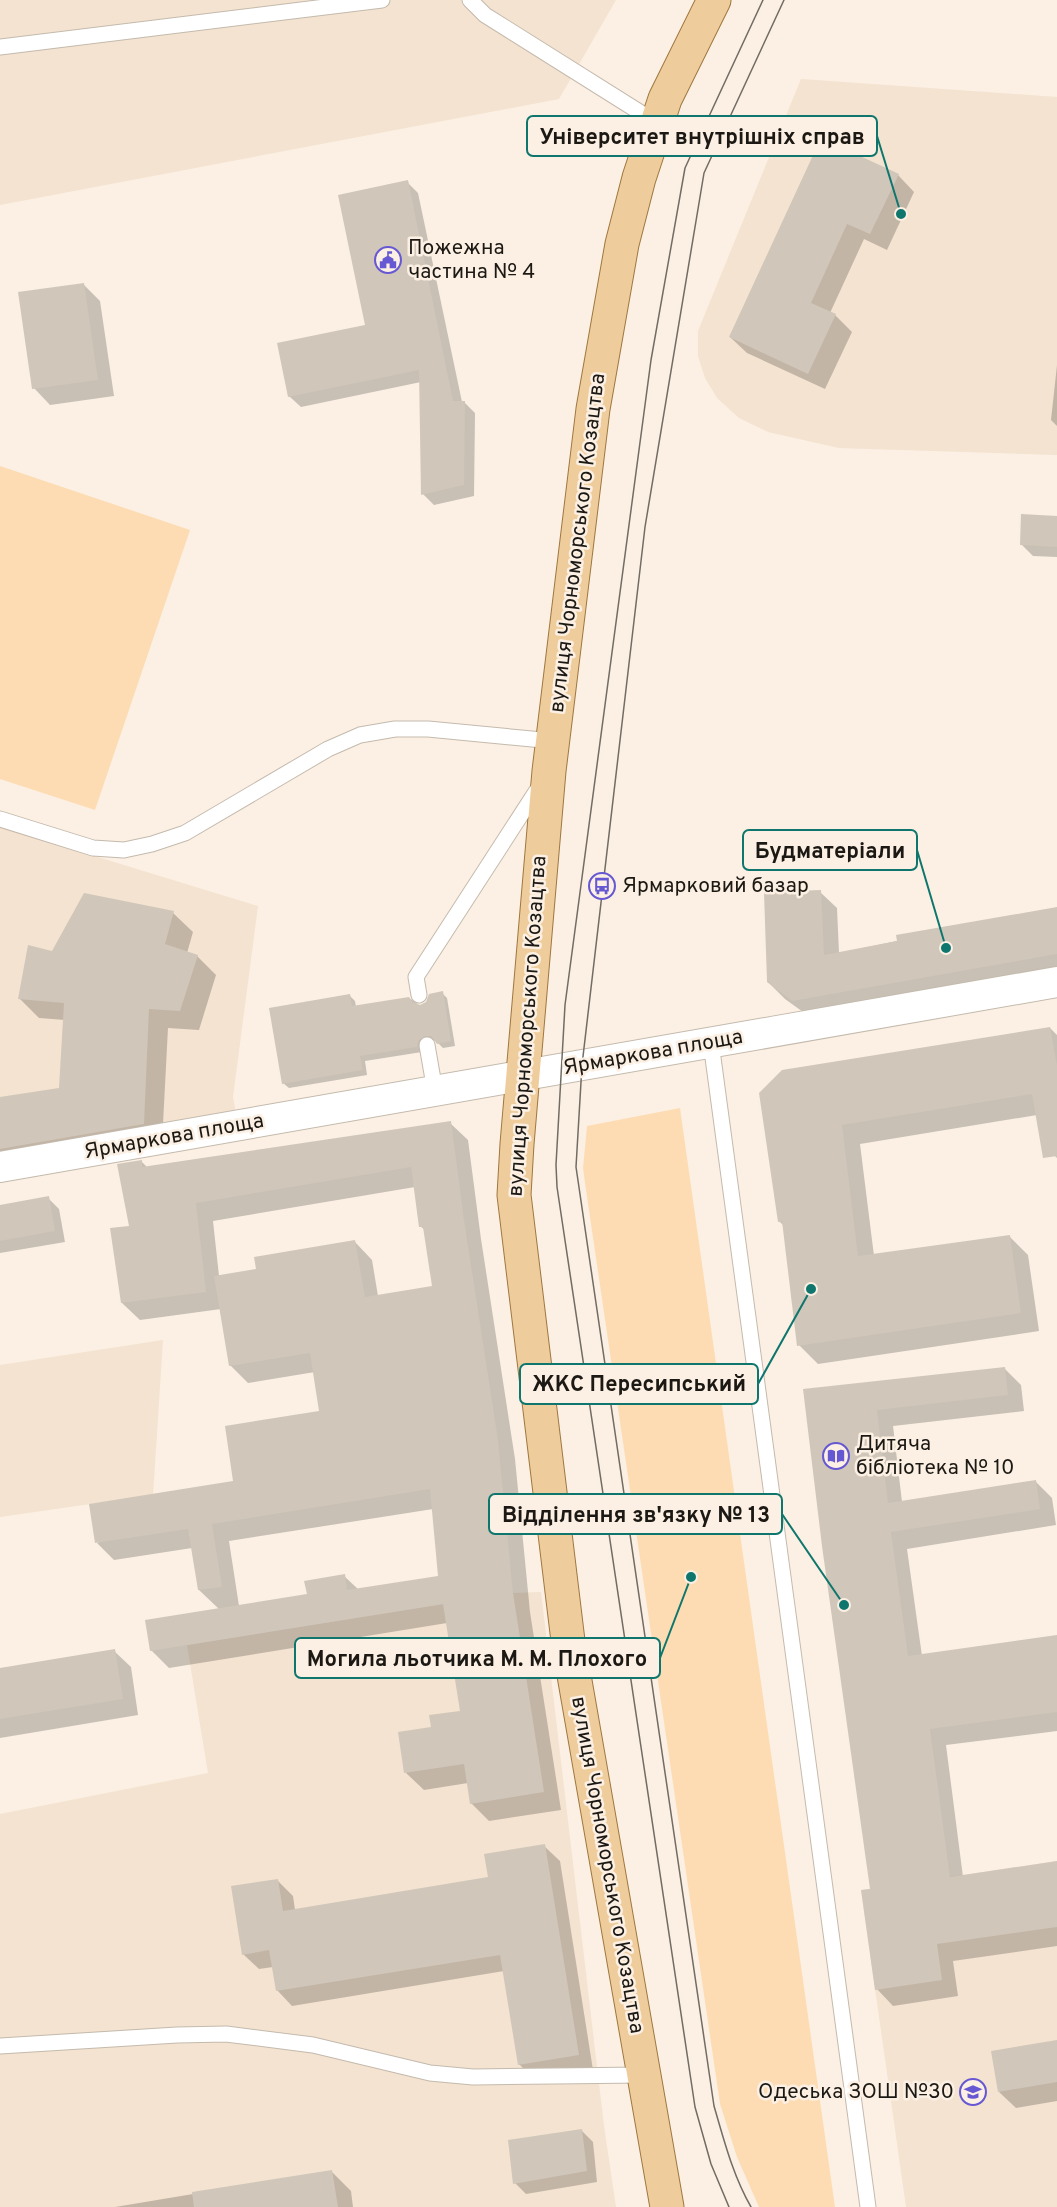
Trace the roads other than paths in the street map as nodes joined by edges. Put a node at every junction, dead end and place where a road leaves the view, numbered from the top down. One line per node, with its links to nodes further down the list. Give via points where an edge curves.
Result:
1 (381, 0): 4 (lane)
2 (470, 0): 5 (lane, via 484,15)
3 (714, 0): 5 (main road, вулиця Чорноморського Козацтва)
4 (0, 47)
5 (657, 123): 6 (main road, вулиця Чорноморського Козацтва, via 622,244 593,409)
6 (551, 756): 7 (lane, via 428,729 360,735 328,749 185,833 124,850 93,848); 9 (lane, via 416,977); 12 (main road, вулиця Чорноморського Козацтва)
7 (0, 819)
8 (1057, 982): 10 (street, Ярмаркова площа)
9 (419, 995)
10 (711, 1043): 12 (street, Ярмаркова площа); 18 (lane)
11 (427, 1045): 13 (lane)
12 (523, 1075): 13 (street, Ярмаркова площа); 16 (main road, вулиця Чорноморського Козацтва, via 514,1208 568,1641)
13 (435, 1091): 14 (street, Ярмаркова площа)
14 (0, 1167)
15 (0, 2046): 16 (lane, via 226,2034 313,2045 430,2073 473,2077)
16 (644, 2075): 17 (main road, вулиця Чорноморського Козацтва)
17 (667, 2207)
18 (868, 2207)

